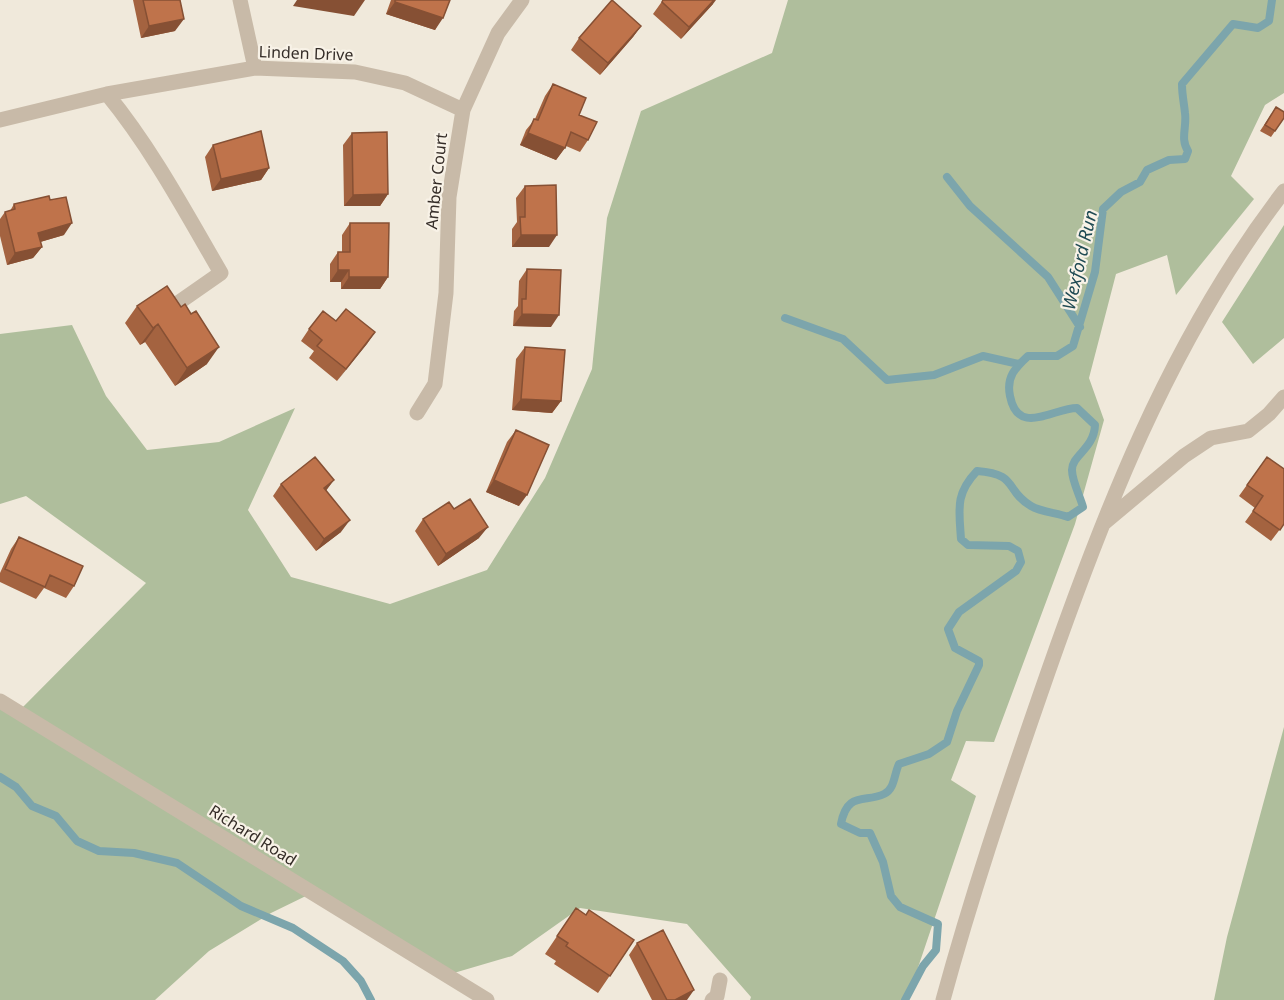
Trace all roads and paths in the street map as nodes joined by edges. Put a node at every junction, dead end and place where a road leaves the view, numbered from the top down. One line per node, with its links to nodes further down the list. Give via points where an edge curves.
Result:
1 (240, 0): 3 (street)
2 (522, 0): 5 (street, Amber Court, via 498,33)
3 (255, 68): 4 (street, Linden Drive); 5 (street, Linden Drive, via 356,72 405,83)
4 (106, 93): 6 (street, Linden Drive); 8 (street, via 163,171 221,273)
5 (463, 110): 10 (street, Amber Court, via 449,197 446,293 435,384)
6 (0, 120)
7 (1284, 191): 11 (street, via 1164,384 1127,460)
8 (178, 303)
9 (1284, 397): 11 (street, via 1248,431 1211,438 1184,456)
10 (417, 413)
11 (1104, 523): 16 (street, via 972,892)
12 (0, 701): 14 (street, Richard Road)
13 (720, 980): 15 (street, via 717,996)
14 (482, 999)
15 (712, 1000)
16 (943, 1000)

